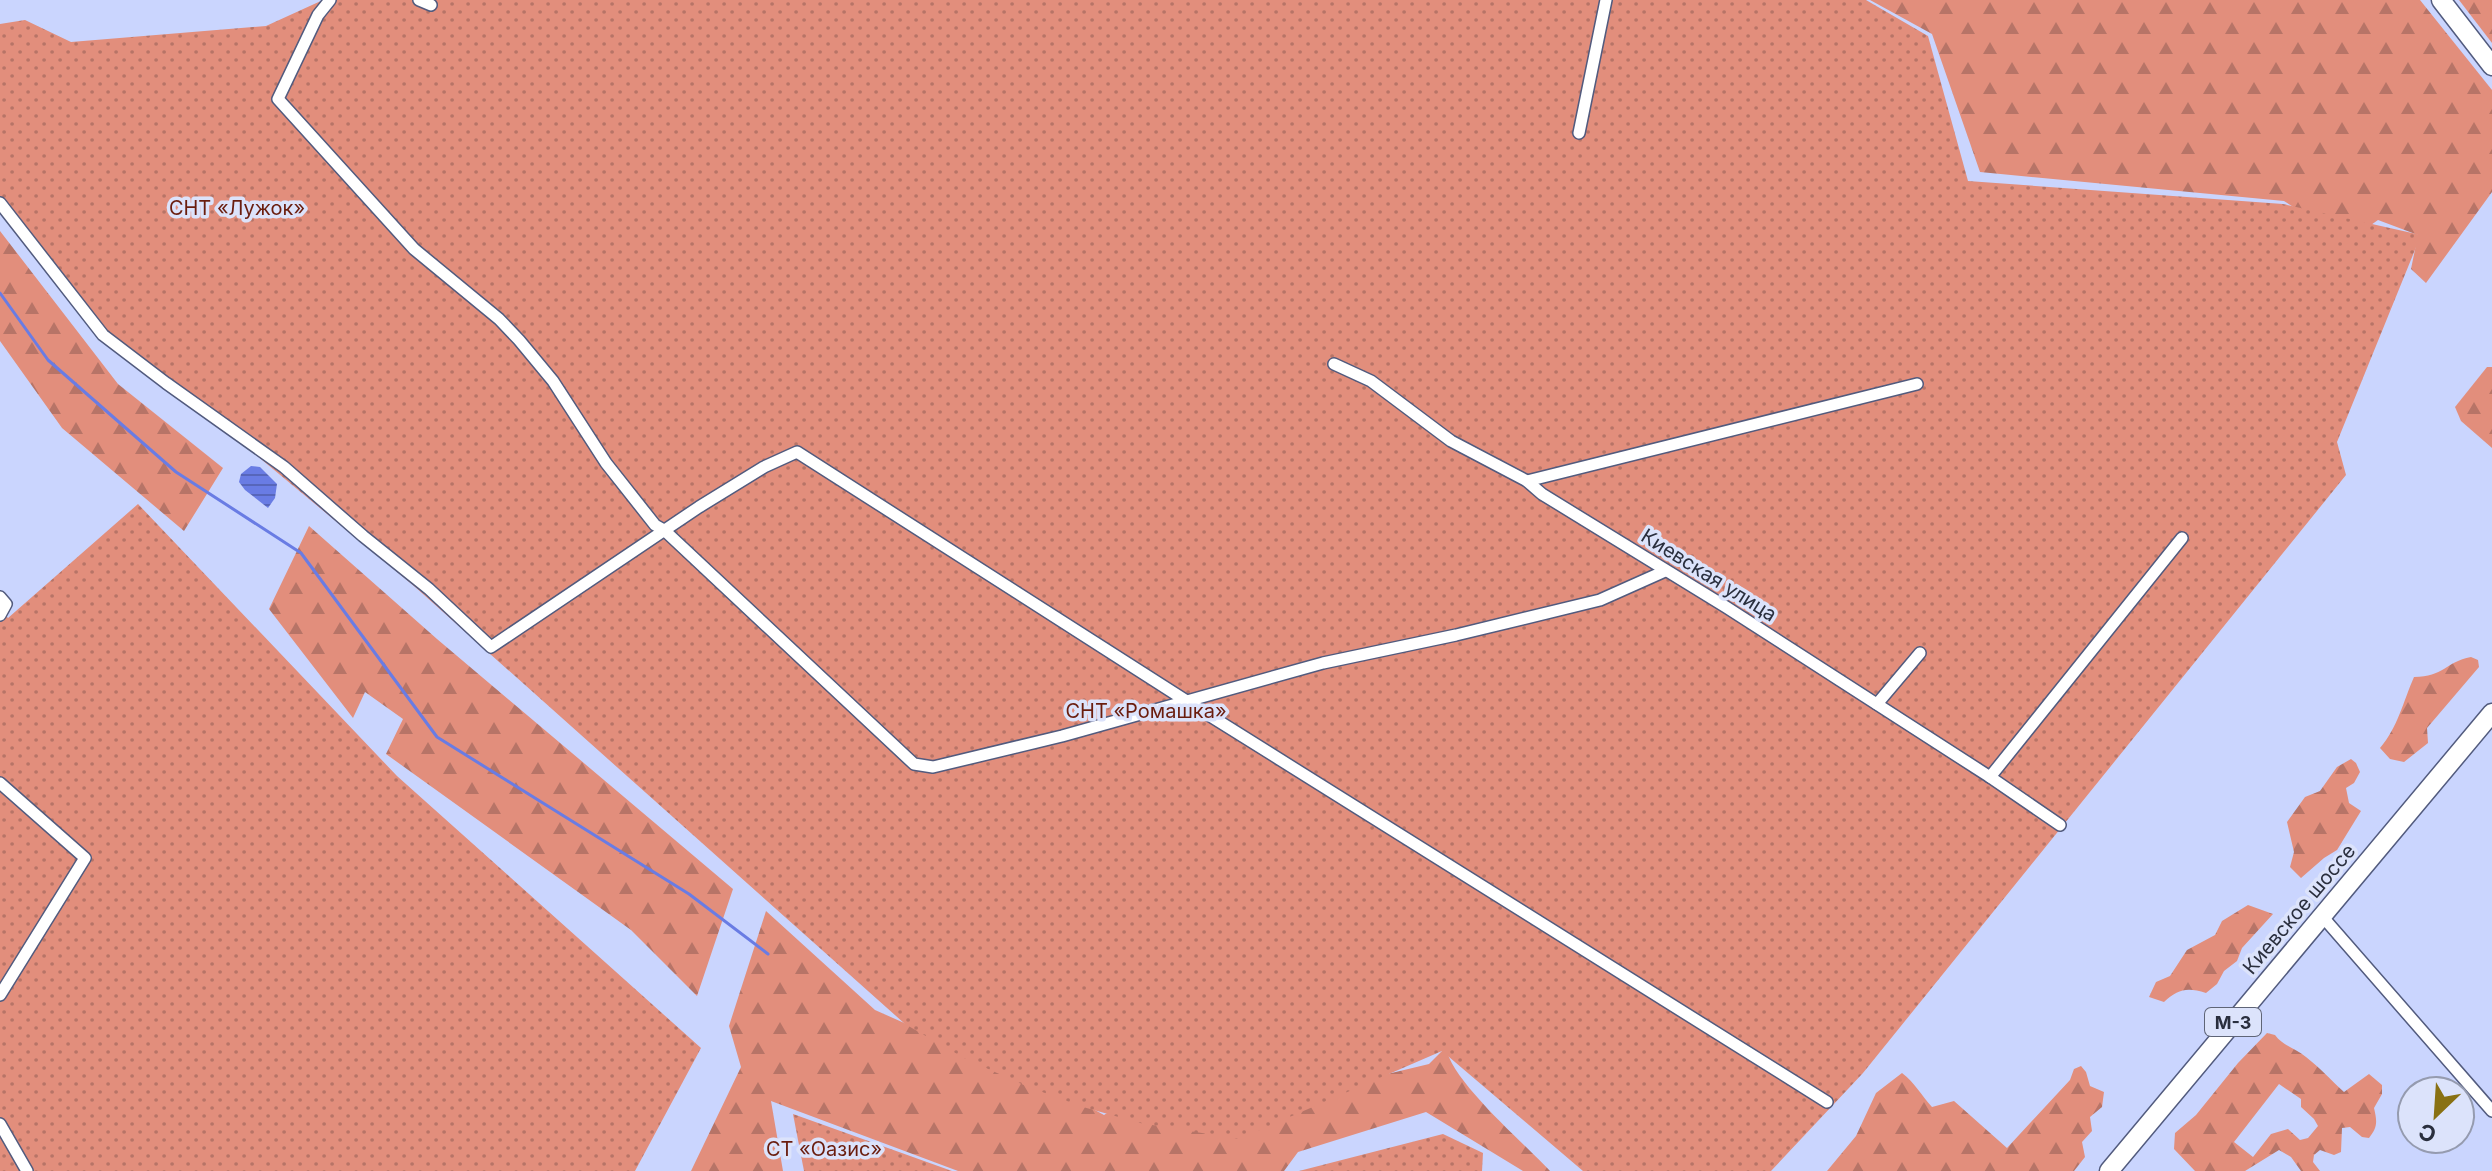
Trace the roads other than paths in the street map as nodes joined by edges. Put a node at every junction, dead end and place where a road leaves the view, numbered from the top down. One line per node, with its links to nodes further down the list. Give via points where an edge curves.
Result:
1 (330, 0): 10 (street, via 278,99 414,249 519,340 553,381 606,463)
2 (1606, 0): 5 (street)
3 (2441, 0): 4 (main road)
4 (2492, 66)
5 (1579, 133)
6 (0, 203): 10 (street, via 103,335 284,467 491,647)
7 (1334, 364): 9 (street, Киевская улица, via 1371,381 1451,441)
8 (1917, 384): 9 (street)
9 (1527, 481): 12 (street, Киевская улица)
10 (664, 530): 14 (street, via 797,452); 14 (street, via 914,764 933,767)
11 (2182, 538): 17 (street)
12 (1665, 571): 14 (street, via 1600,600 1323,663); 15 (street, Киевская улица)
13 (1920, 653): 15 (street)
14 (1188, 702): 22 (street)
15 (1877, 704): 17 (street, Киевская улица)
16 (2492, 713): 20 (main road, Киевское шоссе / М-3)
17 (1990, 777): 19 (street, Киевская улица)
18 (0, 783): 21 (street, via 85,858)
19 (2060, 825)
20 (2322, 916): 23 (street); 26 (main road, Киевское шоссе / М-3)
21 (0, 995)
22 (1827, 1102)
23 (2492, 1111)
24 (0, 1124): 25 (street)
25 (27, 1171)
26 (2109, 1171)

